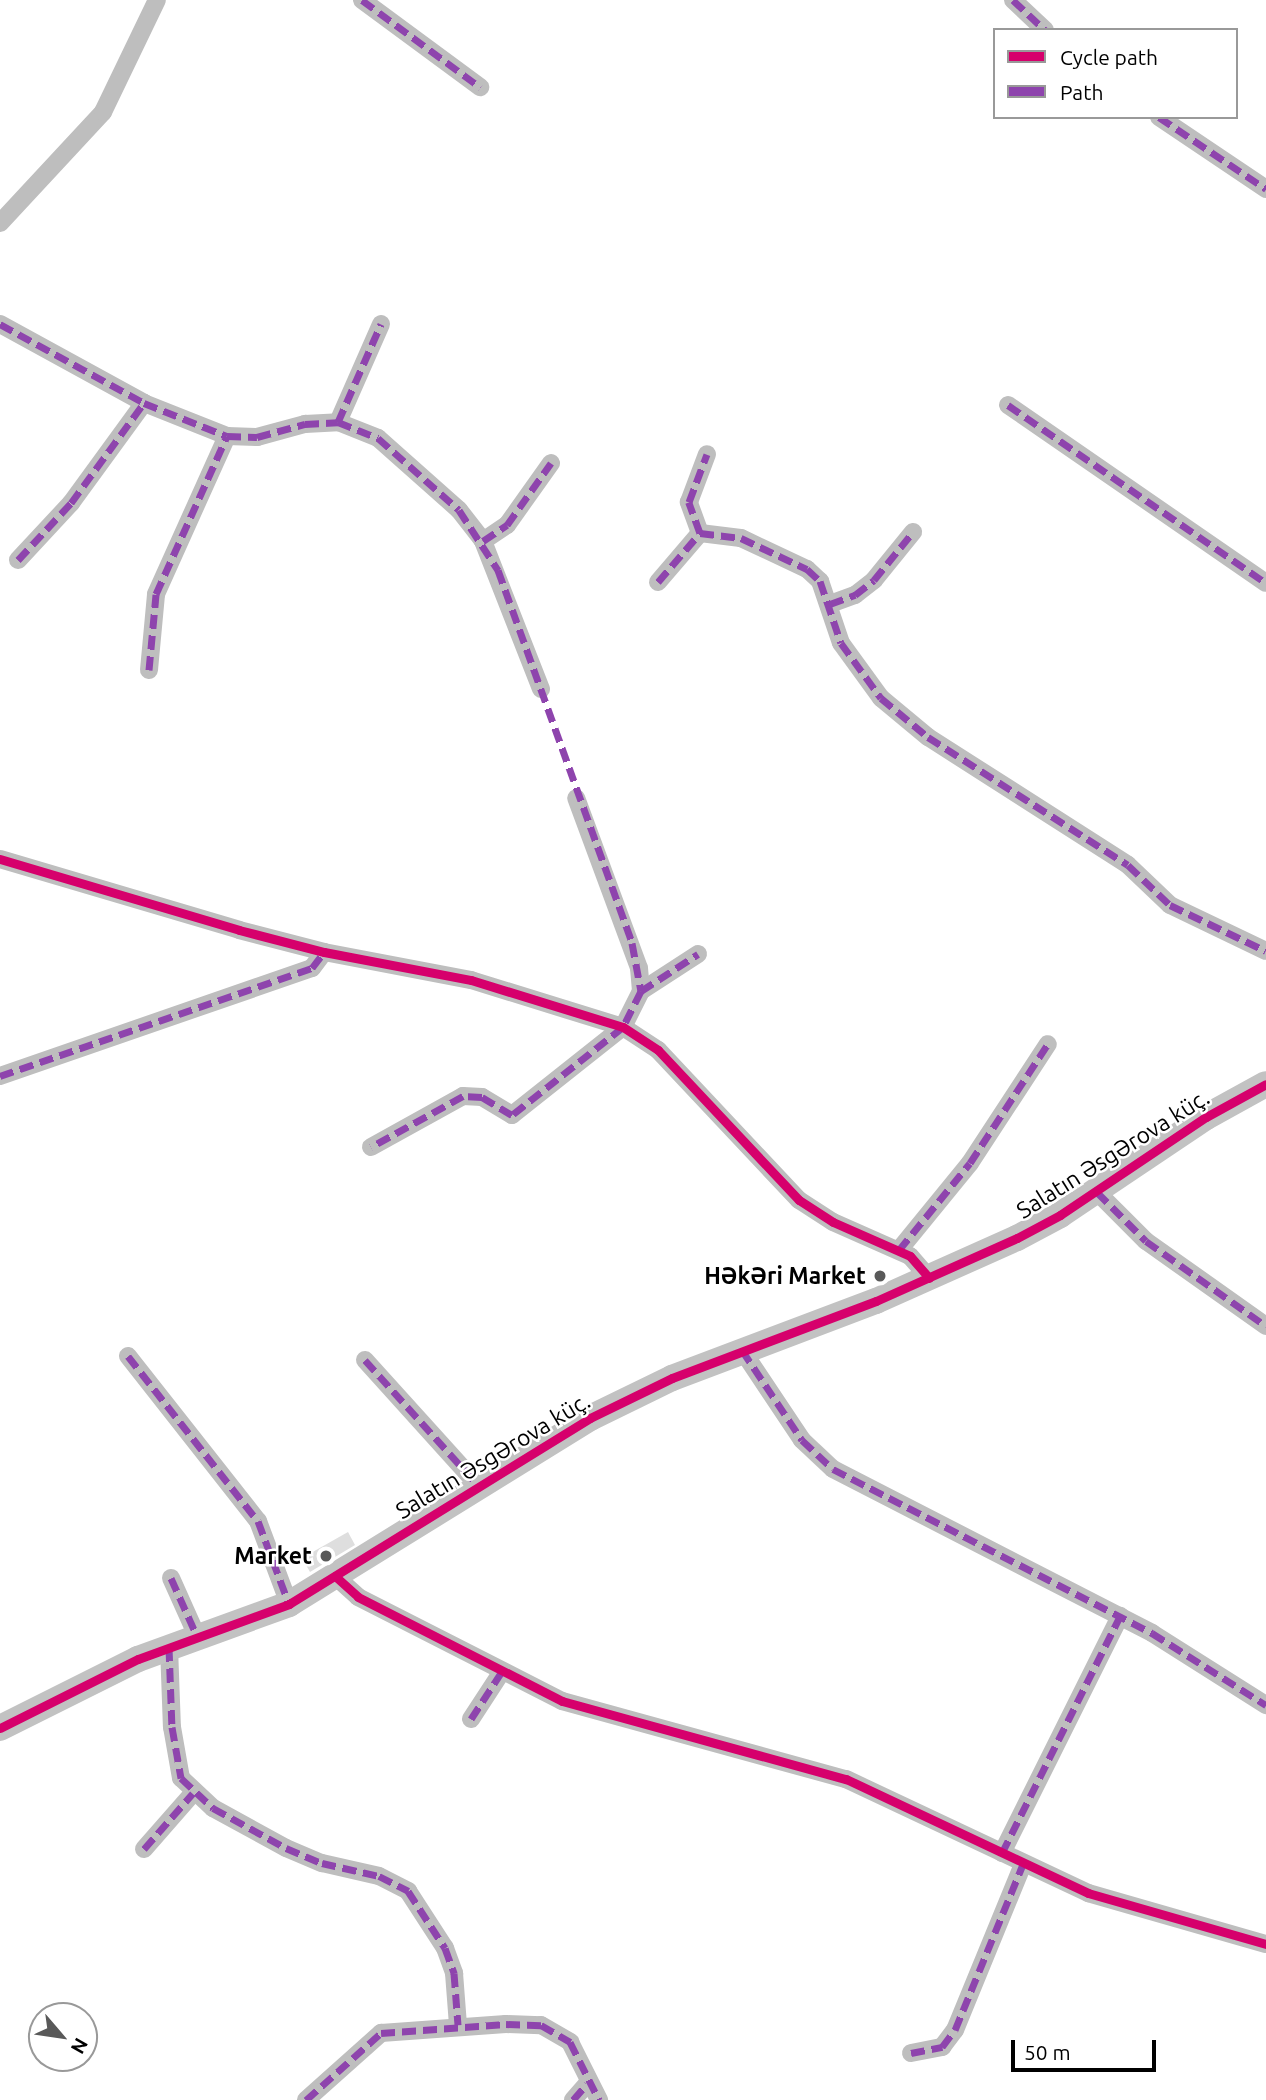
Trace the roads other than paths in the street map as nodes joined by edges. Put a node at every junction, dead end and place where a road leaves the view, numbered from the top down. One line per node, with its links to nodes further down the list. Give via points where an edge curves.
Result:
1 (157, 0): 8 (street, via 103,112)
2 (362, 0): 5 (street)
3 (1013, 0): 4 (street)
4 (1043, 28)
5 (480, 87)
6 (1162, 119): 7 (street)
7 (1266, 188)
8 (0, 223)
9 (0, 324): 11 (street)
10 (381, 324): 13 (street)
11 (144, 403): 14 (street); 20 (street, via 71,503)
12 (1008, 405): 22 (street)
13 (338, 422): 14 (street, via 305,424 257,437); 19 (street, via 378,438 419,471)
14 (227, 436): 24 (street, via 156,594)
15 (707, 454): 18 (street, via 689,502)
16 (551, 463): 19 (street, via 507,525)
17 (912, 531): 23 (street, via 874,580 855,595)
18 (701, 533): 21 (street); 23 (street, via 741,538 807,569 820,582)
19 (483, 541): 25 (street)
20 (18, 561)
21 (658, 582)
22 (1266, 583)
23 (830, 604): 28 (street, via 841,643 881,698 900,714 1128,865 1170,905)
24 (149, 670)
25 (541, 690)
26 (576, 798): 31 (street, via 632,943)
27 (0, 859): 29 (street)
28 (1266, 951)
29 (324, 952): 32 (street, via 471,980); 34 (street, via 312,968)
30 (698, 954): 31 (street)
31 (641, 990): 32 (street)
32 (623, 1027): 36 (street, via 512,1115 482,1097 463,1096); 38 (street, via 658,1050 799,1200 834,1222)
33 (1048, 1044): 38 (street, via 970,1163)
34 (0, 1076)
35 (1266, 1084): 37 (street, Salatın Əsgərova küç., via 1206,1117)
36 (370, 1147)
37 (1097, 1192): 39 (street, Salatın Əsgərova küç., via 1017,1238); 40 (street, via 1146,1241)
38 (899, 1250): 39 (street)
39 (929, 1278): 41 (street, Salatın Əsgərova küç.)
40 (1266, 1326)
41 (742, 1350): 44 (street, Salatın Əsgərova küç., via 590,1418); 48 (street, via 802,1440 833,1469)
42 (128, 1356): 47 (street, via 258,1521)
43 (365, 1360): 44 (street)
44 (478, 1485): 45 (street, Salatın Əsgərova küç.)
45 (335, 1576): 47 (street, Salatın Əsgərova küç.); 51 (street, via 358,1597)
46 (171, 1578): 49 (street)
47 (289, 1604): 49 (street, Salatın Əsgərova küç.)
48 (1120, 1616): 52 (street); 57 (street)
49 (197, 1636): 50 (street, Salatın Əsgərova küç.)
50 (169, 1647): 54 (street, Salatın Əsgərova küç.); 55 (street, via 175,1756 181,1778)
51 (501, 1673): 53 (street); 57 (street, via 589,1711 846,1779)
52 (1266, 1705)
53 (471, 1719)
54 (0, 1728)
55 (193, 1793): 56 (street); 60 (street, via 286,1848 322,1863 379,1875 408,1891 445,1948 454,1973)
56 (144, 1849)
57 (1002, 1853): 58 (street)
58 (1023, 1864): 59 (street, via 1119,1904); 61 (street, via 956,2030 942,2047)
59 (1266, 1944)
60 (458, 2025): 62 (street, via 541,2025 552,2030 579,2057); 63 (street, via 381,2033)
61 (911, 2053)
62 (587, 2084): 64 (street); 65 (street)
63 (306, 2100)
64 (573, 2100)
65 (599, 2100)

